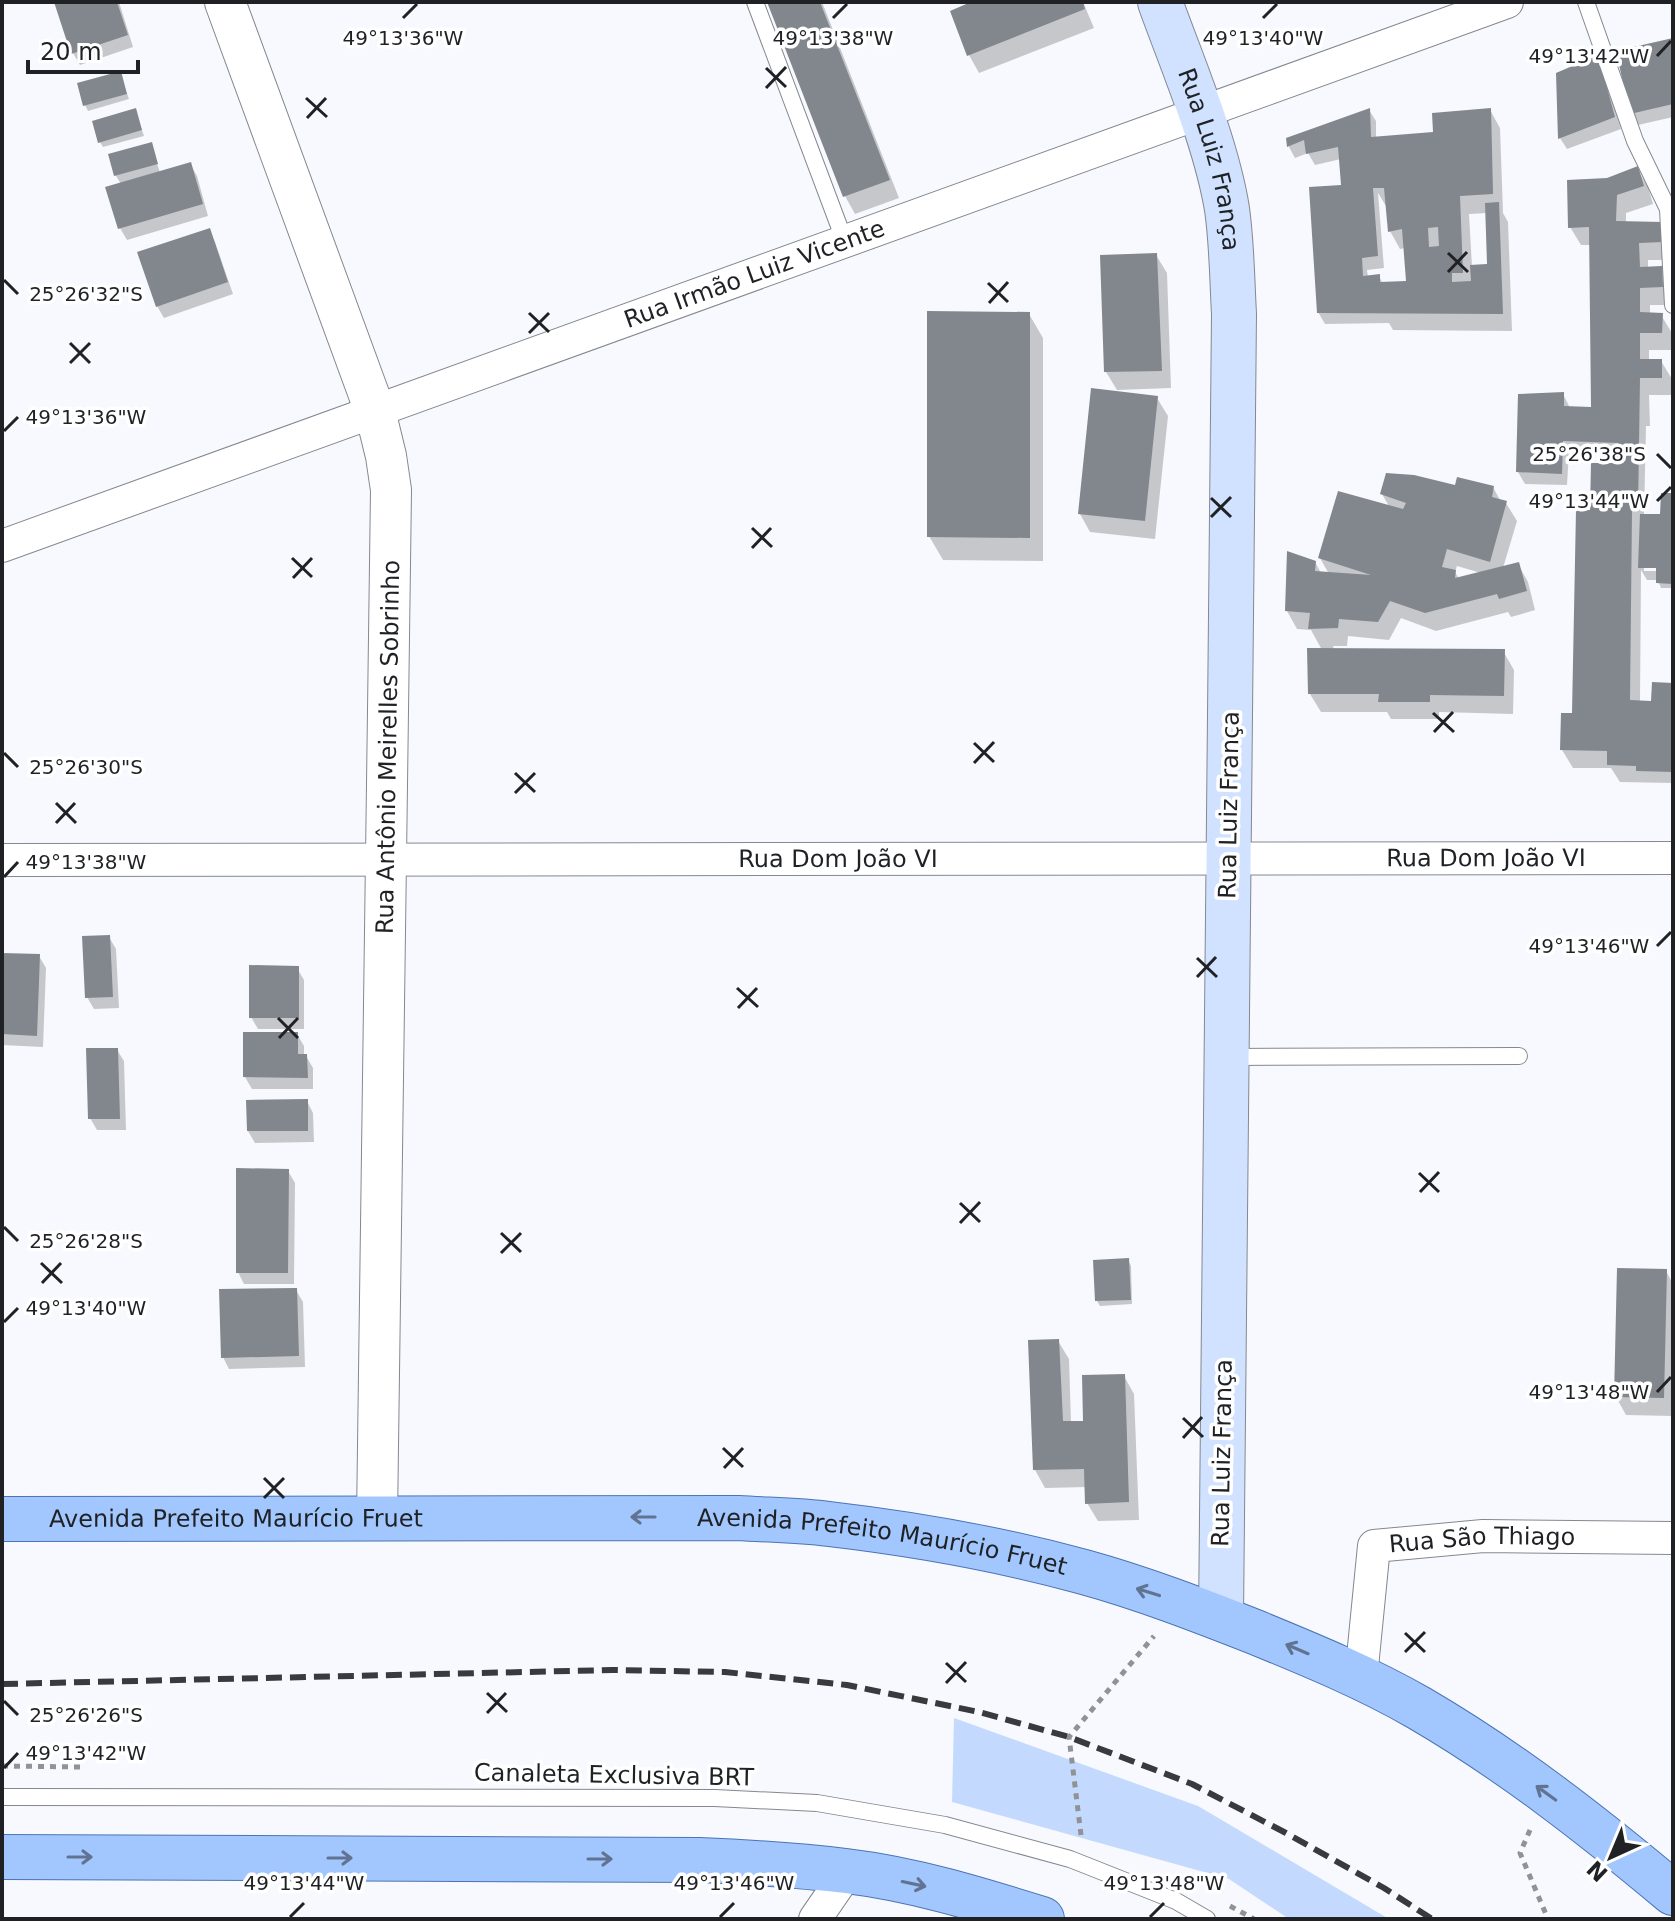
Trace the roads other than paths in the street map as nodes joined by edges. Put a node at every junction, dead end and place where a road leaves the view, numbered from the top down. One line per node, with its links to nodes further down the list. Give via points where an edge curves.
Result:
1 (225, 2): 9 (street, Rua Antônio Meirelles Sobrinho)
2 (755, 2): 7 (lane)
3 (1160, 2): 6 (main road, Rua Luiz França)
4 (1507, 2): 6 (street, Rua Irmão Luiz Vicente)
5 (1586, 2): 8 (lane, via 1635,141 1668,209)
6 (1200, 113): 7 (street, Rua Irmão Luiz Vicente); 13 (main road, Rua Luiz França, via 1227,208 1234,314)
7 (845, 242): 9 (street, Rua Irmão Luiz Vicente)
8 (1673, 305)
9 (375, 411): 10 (street, Rua Irmão Luiz Vicente); 12 (street, Rua Antônio Meirelles Sobrinho, via 391,490)
10 (3, 543)
11 (1673, 858): 13 (street, Rua Dom João VI)
12 (387, 859): 13 (street, Rua Dom João VI); 14 (street, Rua Dom João VI); 18 (street, Rua Antônio Meirelles Sobrinho)
13 (1228, 859): 16 (main road, Rua Luiz França)
14 (2, 860)
15 (1519, 1056): 16 (lane)
16 (1226, 1057): 20 (main road, Rua Luiz França)
17 (2, 1519): 18 (main road, Avenida Prefeito Maurício Fruet)
18 (377, 1520): 20 (main road, Avenida Prefeito Maurício Fruet, one-way to 18, via 1085,1572 992,1549 826,1523 723,1517)
19 (1673, 1538): 21 (street, Rua São Thiago, via 1483,1536 1374,1546)
20 (1221, 1618): 21 (main road, Avenida Prefeito Maurício Fruet, one-way to 20)
21 (1361, 1677): 25 (main road, Avenida Prefeito Maurício Fruet, one-way to 21, via 1485,1749)
22 (2, 1797): 28 (lane, Canaleta Exclusiva BRT, via 715,1798 817,1803 945,1825 1070,1859 1176,1901)
23 (2, 1857): 24 (main road, one-way to 24, via 699,1860)
24 (848, 1871): 26 (street); 27 (main road, one-way to 27, via 977,1898)
25 (1673, 1893)
26 (815, 1919)
27 (1042, 1919)
28 (1207, 1919)

